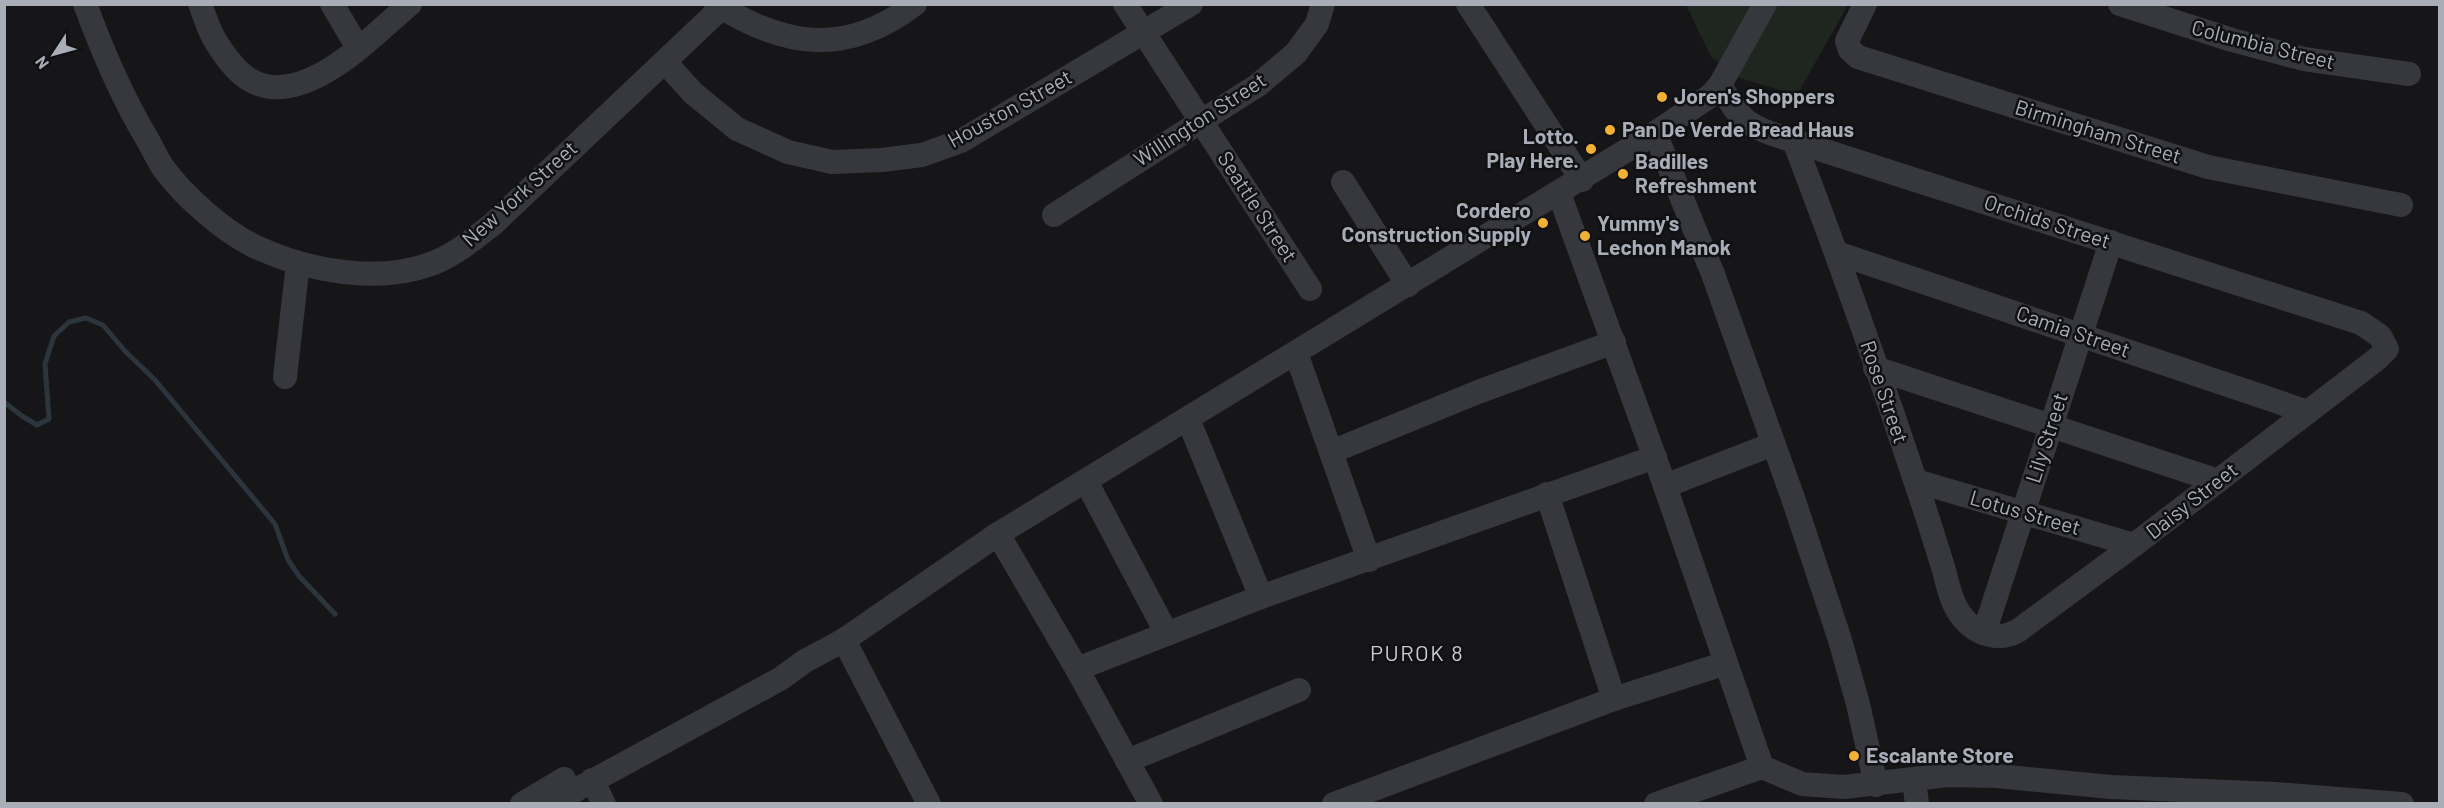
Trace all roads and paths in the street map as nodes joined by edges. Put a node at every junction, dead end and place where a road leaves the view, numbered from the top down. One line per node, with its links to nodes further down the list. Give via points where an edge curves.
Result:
1 (85, 4): 29 (street, New York Street, via 123,99 164,169 212,219 252,245)
2 (200, 4): 15 (street, via 215,40 232,64 250,80 269,86 287,87 322,75)
3 (332, 4): 15 (street)
4 (410, 4): 15 (street)
5 (915, 4): 13 (street, via 896,19 866,33 812,42 783,35)
6 (1125, 4): 14 (street, Seattle Street)
7 (1191, 4): 14 (street, Houston Street)
8 (1323, 4): 19 (street, Willington Street, via 1317,24 1296,53 1258,84)
9 (1468, 4): 22 (street)
10 (1765, 4): 18 (street)
11 (1866, 4): 25 (street, Birmingham Street, via 1847,41 1858,57 2208,167)
12 (2120, 4): 17 (street, Columbia Street, via 2304,59)
13 (718, 6): 16 (street, New York Street)
14 (1143, 32): 16 (street, Houston Street, via 961,141 922,155 882,160 832,162 788,152 737,129 693,93); 19 (street, Seattle Street)
15 (358, 48)
16 (665, 62): 29 (street, New York Street, via 493,224 463,247 417,268 383,273 340,272)
17 (2409, 74)
18 (1720, 85): 20 (street); 21 (street, Orchids Street, via 1733,109 1749,125)
19 (1201, 121): 26 (street, Willington Street); 31 (street, Seattle Street)
20 (1655, 134): 22 (street); 41 (street, via 1713,274)
21 (1794, 141): 27 (street, Orchids Street); 28 (street, Rose Street)
22 (1582, 180): 24 (street)
23 (1342, 182): 30 (street)
24 (1559, 193): 30 (street); 33 (street)
25 (2401, 205)
26 (1054, 215)
27 (2111, 242): 32 (street, Lily Street); 34 (street, Orchids Street, via 2361,323)
28 (1838, 253): 32 (street, Camia Street); 36 (street, Rose Street)
29 (298, 263): 37 (street)
30 (1408, 285): 35 (street)
31 (1310, 289)
32 (2080, 335): 38 (street, Camia Street); 40 (street, Lily Street)
33 (1614, 342): 42 (street); 43 (street)
34 (2386, 343): 38 (street, Daisy Street, via 2384,354)
35 (1296, 353): 39 (street); 42 (street)
36 (1875, 368): 40 (street); 46 (street, Rose Street)
37 (285, 376)
38 (2308, 412): 44 (street, Daisy Street)
39 (1188, 419): 45 (street); 53 (street)
40 (2051, 426): 44 (street); 49 (street, Lily Street)
41 (1773, 444): 47 (street); 67 (street, via 1840,640)
42 (1331, 452): 52 (street)
43 (1655, 457): 47 (street); 48 (street)
44 (2218, 480): 51 (street, Daisy Street)
45 (1086, 481): 50 (street); 55 (street)
46 (1916, 481): 49 (street, Lotus Street); 54 (street, Rose Street, via 1957,609 1967,622)
47 (1665, 486): 58 (street)
48 (1547, 494): 52 (street); 61 (street)
49 (2023, 513): 51 (street, Lotus Street); 54 (street, Lily Street)
50 (998, 534): 56 (street); 59 (street)
51 (2134, 545): 54 (street, Daisy Street, via 2014,633 2000,637)
52 (1369, 560): 53 (street)
53 (1262, 597): 55 (street)
54 (1984, 633)
55 (1167, 634): 59 (street)
56 (837, 644): 57 (street); 62 (street)
57 (805, 661): 65 (street, via 780,679); 68 (street, via 775,666)
58 (1726, 663): 61 (street); 64 (street)
59 (1077, 669): 63 (street)
60 (1299, 690): 63 (street)
61 (1614, 699): 74 (street)
62 (889, 743): 71 (street); 72 (street)
63 (1127, 761): 73 (street)
64 (1762, 767): 67 (street, via 1802,784); 75 (street)
65 (592, 780): 69 (street); 70 (street)
66 (1914, 780): 67 (street); 76 (street); 77 (street, via 1948,775 1997,776 2111,788 2275,794)
67 (1885, 790)
68 (522, 804)
69 (550, 804)
70 (604, 804)
71 (911, 804)
72 (928, 804)
73 (1151, 804)
74 (1334, 804)
75 (1656, 804)
76 (1917, 804)
77 (2402, 804)

